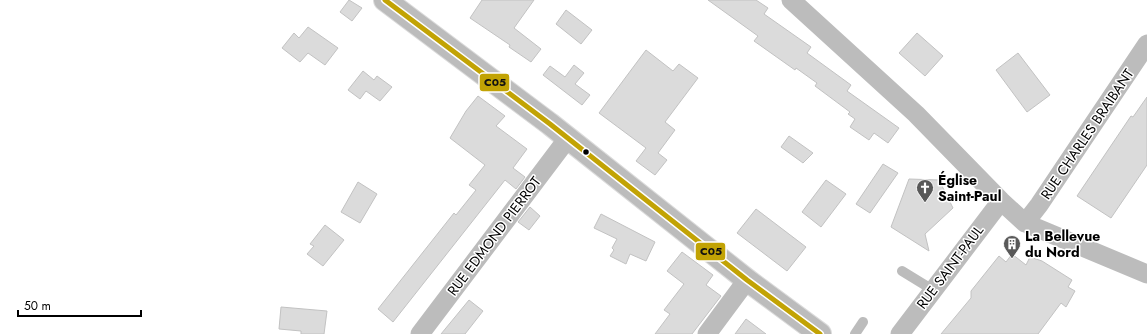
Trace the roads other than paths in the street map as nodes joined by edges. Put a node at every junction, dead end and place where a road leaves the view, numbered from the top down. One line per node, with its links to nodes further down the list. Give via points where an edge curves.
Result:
1 (385, 0): 4 (main road)
2 (791, 0): 5 (street, via 916,114)
3 (1147, 44): 6 (street, RUE CHARLES BRAIBANT)
4 (568, 138): 9 (main road); 12 (street, RUE EDMOND PIERROT)
5 (1000, 200): 6 (street); 10 (street, RUE SAINT-PAUL)
6 (1025, 223): 8 (street)
7 (902, 272): 10 (lane)
8 (1147, 274)
9 (747, 280): 13 (street); 14 (main road)
10 (933, 290): 16 (street, RUE SAINT-PAUL)
11 (863, 322): 15 (lane)
12 (420, 334)
13 (707, 334)
14 (820, 334)
15 (855, 334)
16 (900, 334)

